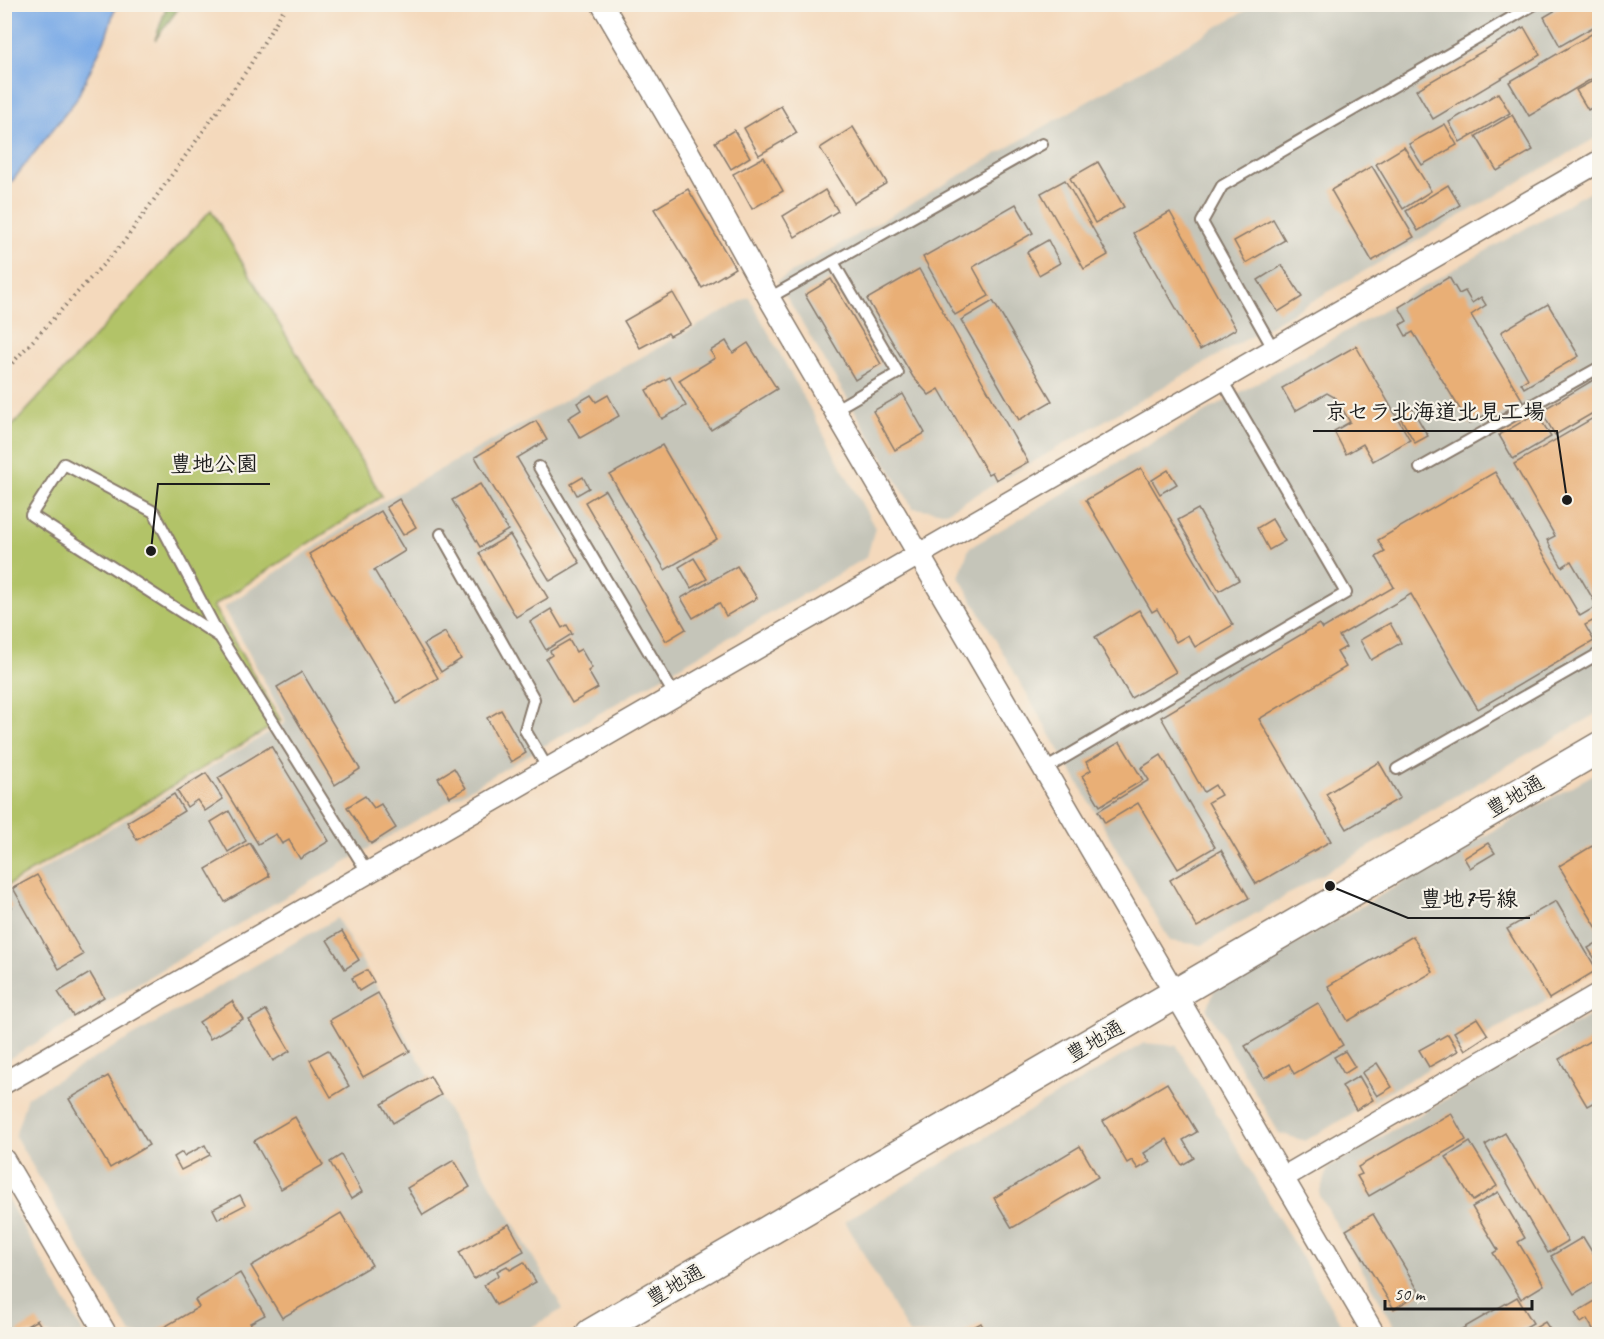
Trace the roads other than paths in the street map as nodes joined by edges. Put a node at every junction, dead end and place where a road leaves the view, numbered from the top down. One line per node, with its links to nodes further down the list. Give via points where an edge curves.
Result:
1 (602, 4): 6 (street)
2 (1535, 4): 7 (lane, via 1222,186 1202,222)
3 (1042, 144): 5 (lane)
4 (1599, 161): 7 (street)
5 (833, 262): 6 (lane); 10 (lane, via 898,373)
6 (769, 298): 10 (street)
7 (1274, 350): 9 (street)
8 (1599, 368): 12 (lane)
9 (1222, 380): 14 (street); 19 (lane, via 1346,593)
10 (834, 410): 14 (street)
11 (539, 467): 17 (lane)
12 (1420, 468)
13 (441, 534): 20 (lane, via 534,699 525,730)
14 (919, 556): 17 (street); 19 (street)
15 (220, 637): 15 (lane, via 31,515 64,464 154,512); 22 (lane)
16 (1599, 652): 21 (lane)
17 (675, 696): 20 (street)
18 (1599, 747): 23 (main road, 豊地通)
19 (1045, 768): 23 (street)
20 (548, 769): 22 (street)
21 (1397, 769)
22 (368, 873): 25 (street)
23 (1177, 993): 27 (street); 29 (main road, 豊地通)
24 (1599, 993): 27 (street)
25 (4, 1083)
26 (4, 1160): 28 (street)
27 (1284, 1177): 30 (street)
28 (106, 1335)
29 (591, 1335)
30 (1374, 1335)

